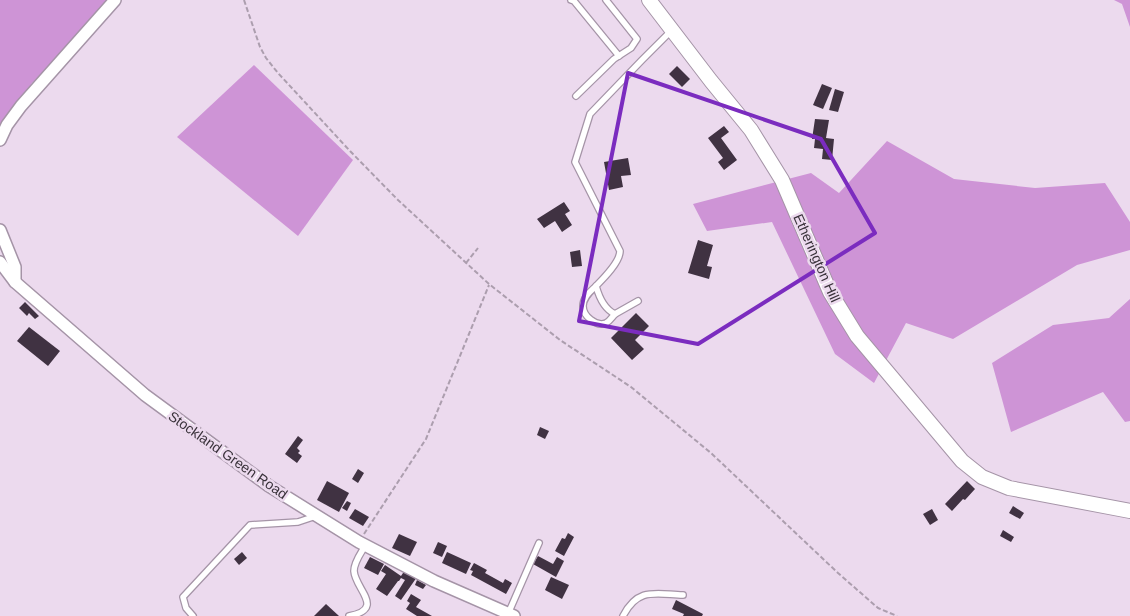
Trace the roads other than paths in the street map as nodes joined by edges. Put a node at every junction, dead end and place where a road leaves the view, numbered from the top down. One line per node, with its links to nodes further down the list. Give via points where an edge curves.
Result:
1 (115, 0): 8 (street, via 21,106)
2 (571, 0): 6 (lane)
3 (606, 0): 6 (lane, via 637,39)
4 (650, 0): 5 (street, Etherington Hill)
5 (672, 30): 12 (lane, via 590,114 575,162 620,251 617,262); 15 (street, Etherington Hill, via 751,130 782,180 830,292 857,336 962,461 982,477 1009,488)
6 (619, 56): 7 (lane)
7 (576, 96)
8 (0, 140)
9 (0, 230): 11 (street, via 15,267)
10 (0, 262): 11 (street, Stockland Green Road)
11 (15, 282): 16 (street, Stockland Green Road, via 145,395 269,486)
12 (596, 286): 14 (lane, via 603,302); 14 (lane, via 585,299 586,314 600,324)
13 (638, 301): 14 (lane)
14 (615, 314)
15 (1130, 511)
16 (316, 516): 18 (street, Stockland Green Road); 21 (lane, via 298,522 250,525 183,597)
17 (539, 543): 20 (lane)
18 (362, 544): 20 (street, Stockland Green Road); 22 (lane, via 354,574 367,604 361,612)
19 (683, 595): 23 (lane, via 645,594 634,600)
20 (510, 615)
21 (193, 616)
22 (349, 616)
23 (623, 616)

